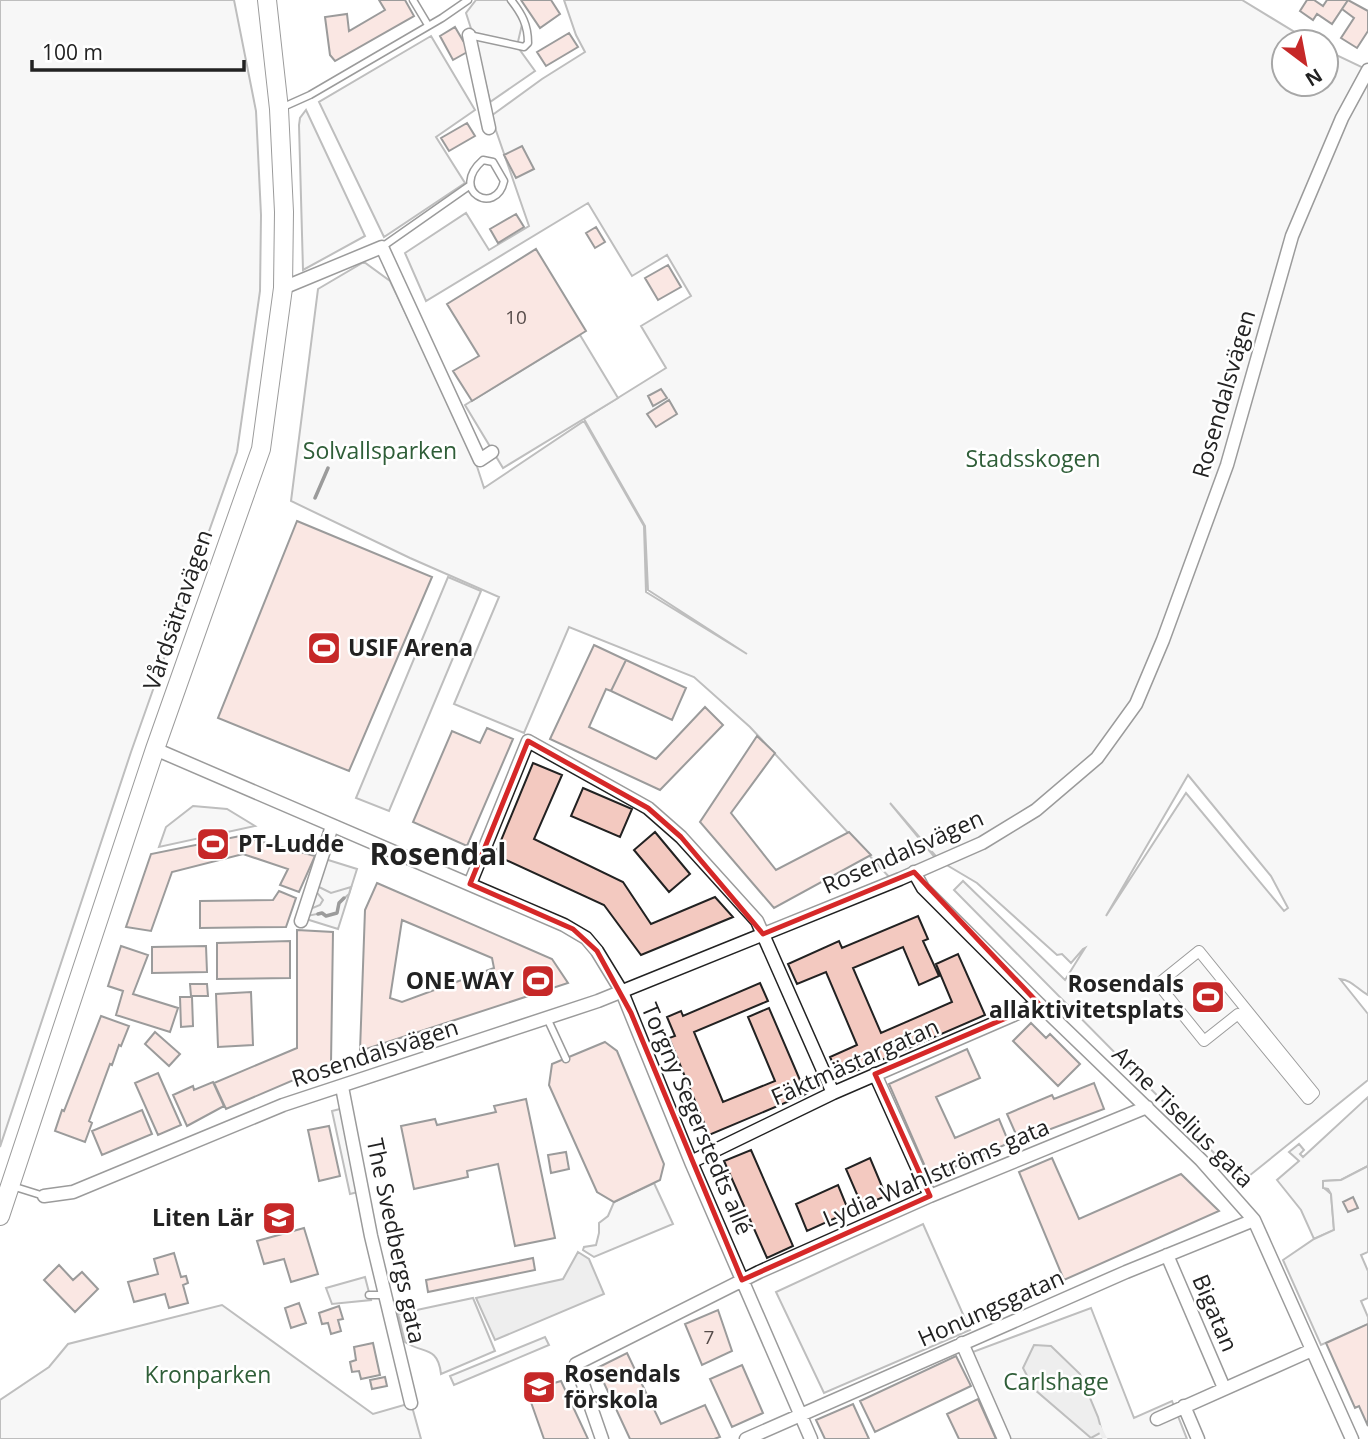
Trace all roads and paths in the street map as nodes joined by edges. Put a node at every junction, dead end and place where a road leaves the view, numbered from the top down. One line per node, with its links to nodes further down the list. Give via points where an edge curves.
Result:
1 (267, 0): 8 (main road, Vårdsätravägen)
2 (413, 0): 5 (lane)
3 (468, 0): 5 (lane)
4 (511, 0): 6 (lane, via 526,24 528,43 524,47)
5 (428, 25): 8 (lane, via 310,95)
6 (469, 35): 9 (street)
7 (1368, 70): 16 (street, Rosendalsvägen, via 1342,118 1292,236 1227,465 1136,704 1097,758 1036,810 982,843)
8 (279, 108): 12 (main road, Vårdsätravägen)
9 (489, 128)
10 (469, 186): 10 (lane, via 484,199 494,198 505,181 493,162 482,160 469,177); 11 (lane)
11 (382, 247): 12 (street); 13 (street, via 480,460)
12 (284, 288): 14 (main road, Vårdsätravägen, via 261,449)
13 (492, 452)
14 (155, 749): 15 (street, Torgny Segerstedts allé); 30 (main road, Vårdsätravägen)
15 (332, 826): 17 (street, Torgny Segerstedts allé); 18 (street)
16 (914, 872): 19 (street, Rosendalsvägen); 21 (street, Arne Tiselius gata, via 923,888)
17 (470, 884): 19 (street, via 528,741 648,808 690,846 757,921); 20 (street, Torgny Segerstedts allé, via 573,929 597,951)
18 (301, 921)
19 (763, 934): 20 (street, Rosendalsvägen); 26 (street)
20 (622, 992): 22 (street, Rosendalsvägen); 29 (street, Torgny Segerstedts allé)
21 (1039, 1004): 24 (street, Fäktmästargatan); 28 (street, Arne Tiselius gata)
22 (547, 1018): 23 (lane); 25 (street, Rosendalsvägen)
23 (566, 1059)
24 (875, 1074): 26 (street, Fäktmästargatan); 32 (street)
25 (342, 1087): 31 (street, Rosendalsvägen, via 283,1105 73,1192); 38 (street, The Svedbergs gata)
26 (833, 1093): 29 (street, Fäktmästargatan)
27 (1314, 1093): 27 (street, via 1307,1100 1238,1014 1204,1041 1158,984 1199,951)
28 (1147, 1107): 32 (street, Lydia Wahlströms gata); 34 (street, Arne Tiselius gata)
29 (691, 1162): 36 (street, Torgny Segerstedts allé)
30 (10, 1185): 31 (lane, Rosendalsvägen); 33 (main road, Vårdsätravägen)
31 (44, 1196)
32 (930, 1196): 36 (street, Lydia Wahlströms gata)
33 (0, 1216)
34 (1254, 1220): 35 (street, Honungsgatan); 40 (street, Arne Tiselius gata)
35 (1167, 1255): 39 (street, Honungsgatan); 41 (street, Bigatan)
36 (742, 1280): 44 (street, Torgny Segerstedts allé); 46 (street, Lydia Wahlströms gata, via 576,1364)
37 (369, 1295): 38 (lane)
38 (385, 1295): 42 (street, The Svedbergs gata)
39 (962, 1343): 44 (street, Honungsgatan); 49 (street)
40 (1312, 1350): 41 (street); 51 (street, Arne Tiselius gata)
41 (1224, 1388): 43 (street)
42 (411, 1403)
43 (1184, 1406): 45 (street); 50 (street)
44 (800, 1415): 47 (street, Honungsgatan); 48 (street, Torgny Segerstedts allé)
45 (1157, 1419)
46 (603, 1439)
47 (746, 1439)
48 (811, 1439)
49 (1004, 1439)
50 (1198, 1439)
51 (1352, 1439)

